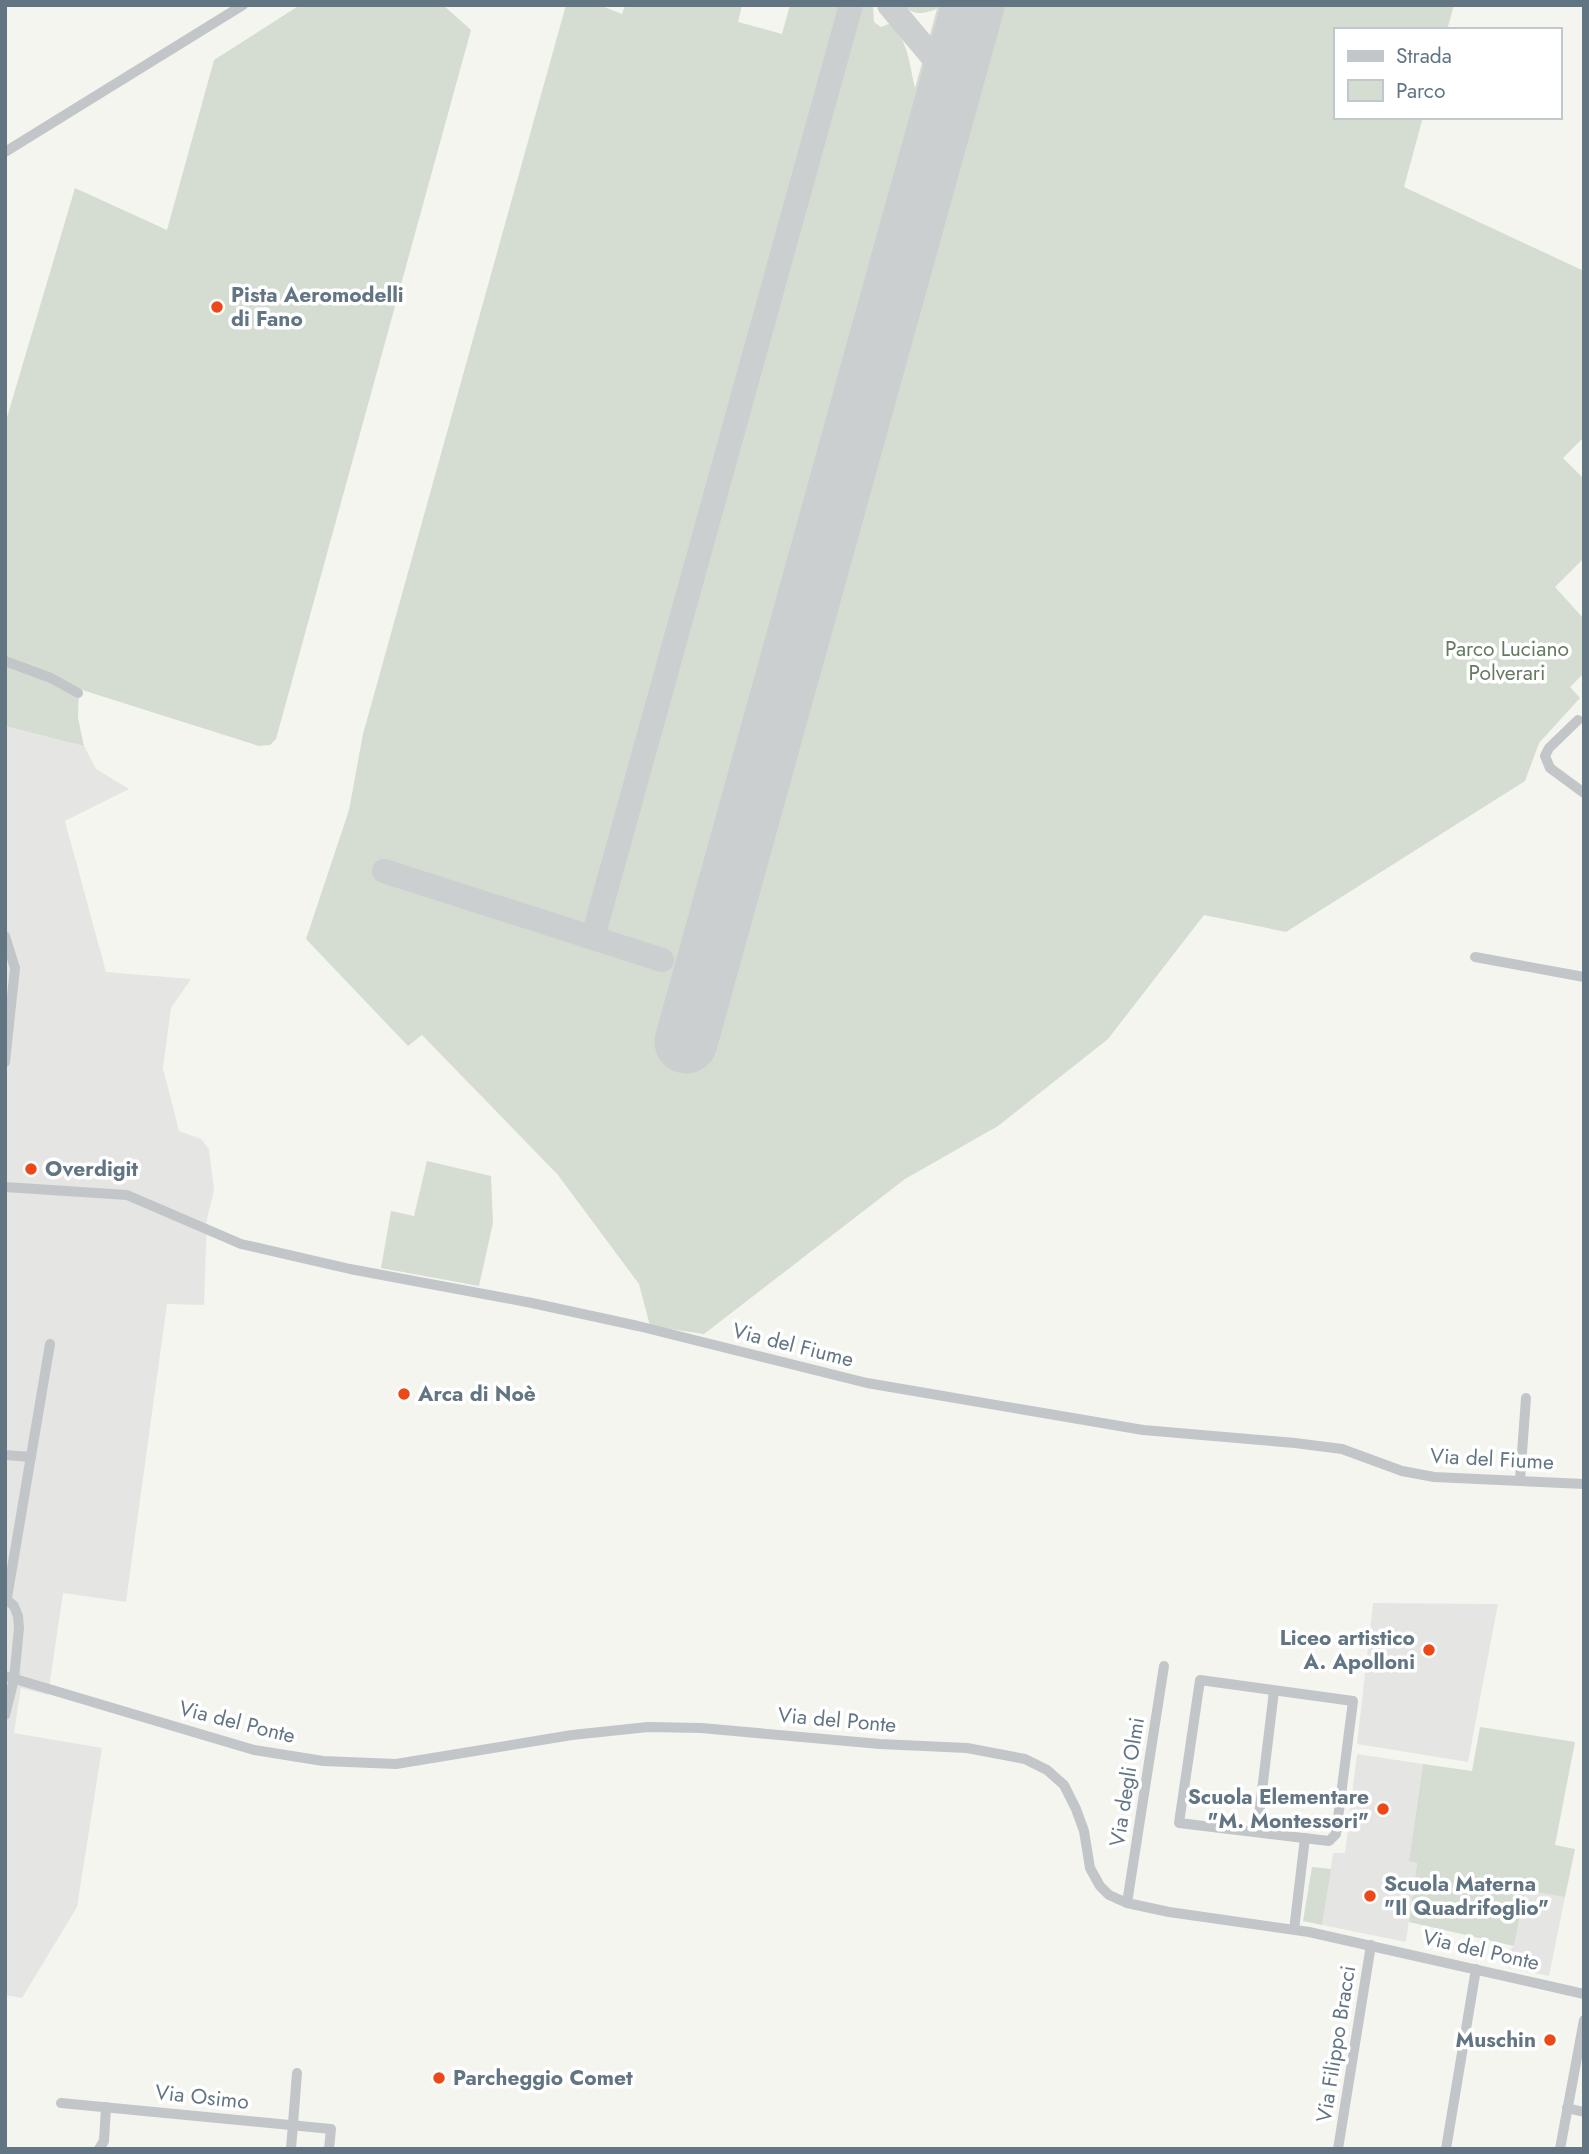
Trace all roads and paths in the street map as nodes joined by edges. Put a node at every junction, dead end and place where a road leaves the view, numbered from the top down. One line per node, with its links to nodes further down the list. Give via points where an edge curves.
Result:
1 (243, 5): 2 (street)
2 (11, 145): 3 (street)
3 (5, 152)
4 (5, 661): 5 (street)
5 (78, 693)
6 (1578, 720): 7 (street, via 1545,757 1550,768)
7 (1584, 793)
8 (5, 936): 11 (street, via 15,968)
9 (1475, 957): 10 (street)
10 (1584, 977)
11 (8, 1008): 12 (street)
12 (5, 1062)
13 (5, 1187): 18 (street, Via del Fiume, via 127,1195 241,1244 625,1323 867,1383 1143,1430 1324,1446 1434,1477)
14 (50, 1344): 17 (street)
15 (1526, 1398): 18 (street)
16 (5, 1455): 17 (street)
17 (31, 1457): 20 (street)
18 (1520, 1480): 19 (street, Via del Fiume)
19 (1584, 1484)
20 (6, 1598): 21 (street, via 18,1616)
21 (15, 1657): 23 (street); 24 (street)
22 (1164, 1666): 30 (street, Via degli Olmi)
23 (5, 1668)
24 (10, 1678): 26 (street); 30 (street, Via del Ponte, via 254,1750 323,1761 396,1764 648,1727 967,1748 1025,1759 1064,1785 1084,1831 1090,1868 1109,1895)
25 (1274, 1691): 28 (street); 28 (street, via 1200,1680 1179,1823); 29 (street, via 1353,1701 1336,1833 1329,1841)
26 (6, 1696): 27 (street)
27 (5, 1715)
28 (1257, 1832): 29 (street)
29 (1305, 1838): 31 (street)
30 (1127, 1903): 31 (street, Via del Ponte)
31 (1293, 1930): 32 (street, Via del Ponte)
32 (1371, 1945): 33 (street, Via del Ponte); 45 (street, Via Filippo Bracci)
33 (1476, 1969): 34 (street, Via del Ponte); 46 (street)
34 (1584, 1994)
35 (1584, 2020): 39 (street)
36 (297, 2073): 41 (street)
37 (61, 2103): 38 (street, Via Osimo)
38 (106, 2107): 41 (street, Via Osimo); 42 (street, via 104,2141)
39 (1567, 2108): 40 (street); 47 (street)
40 (1584, 2112)
41 (293, 2125): 43 (street); 44 (street, Via Osimo, via 331,2129)
42 (99, 2149)
43 (291, 2149)
44 (329, 2149)
45 (1338, 2149)
46 (1446, 2149)
47 (1560, 2149)

